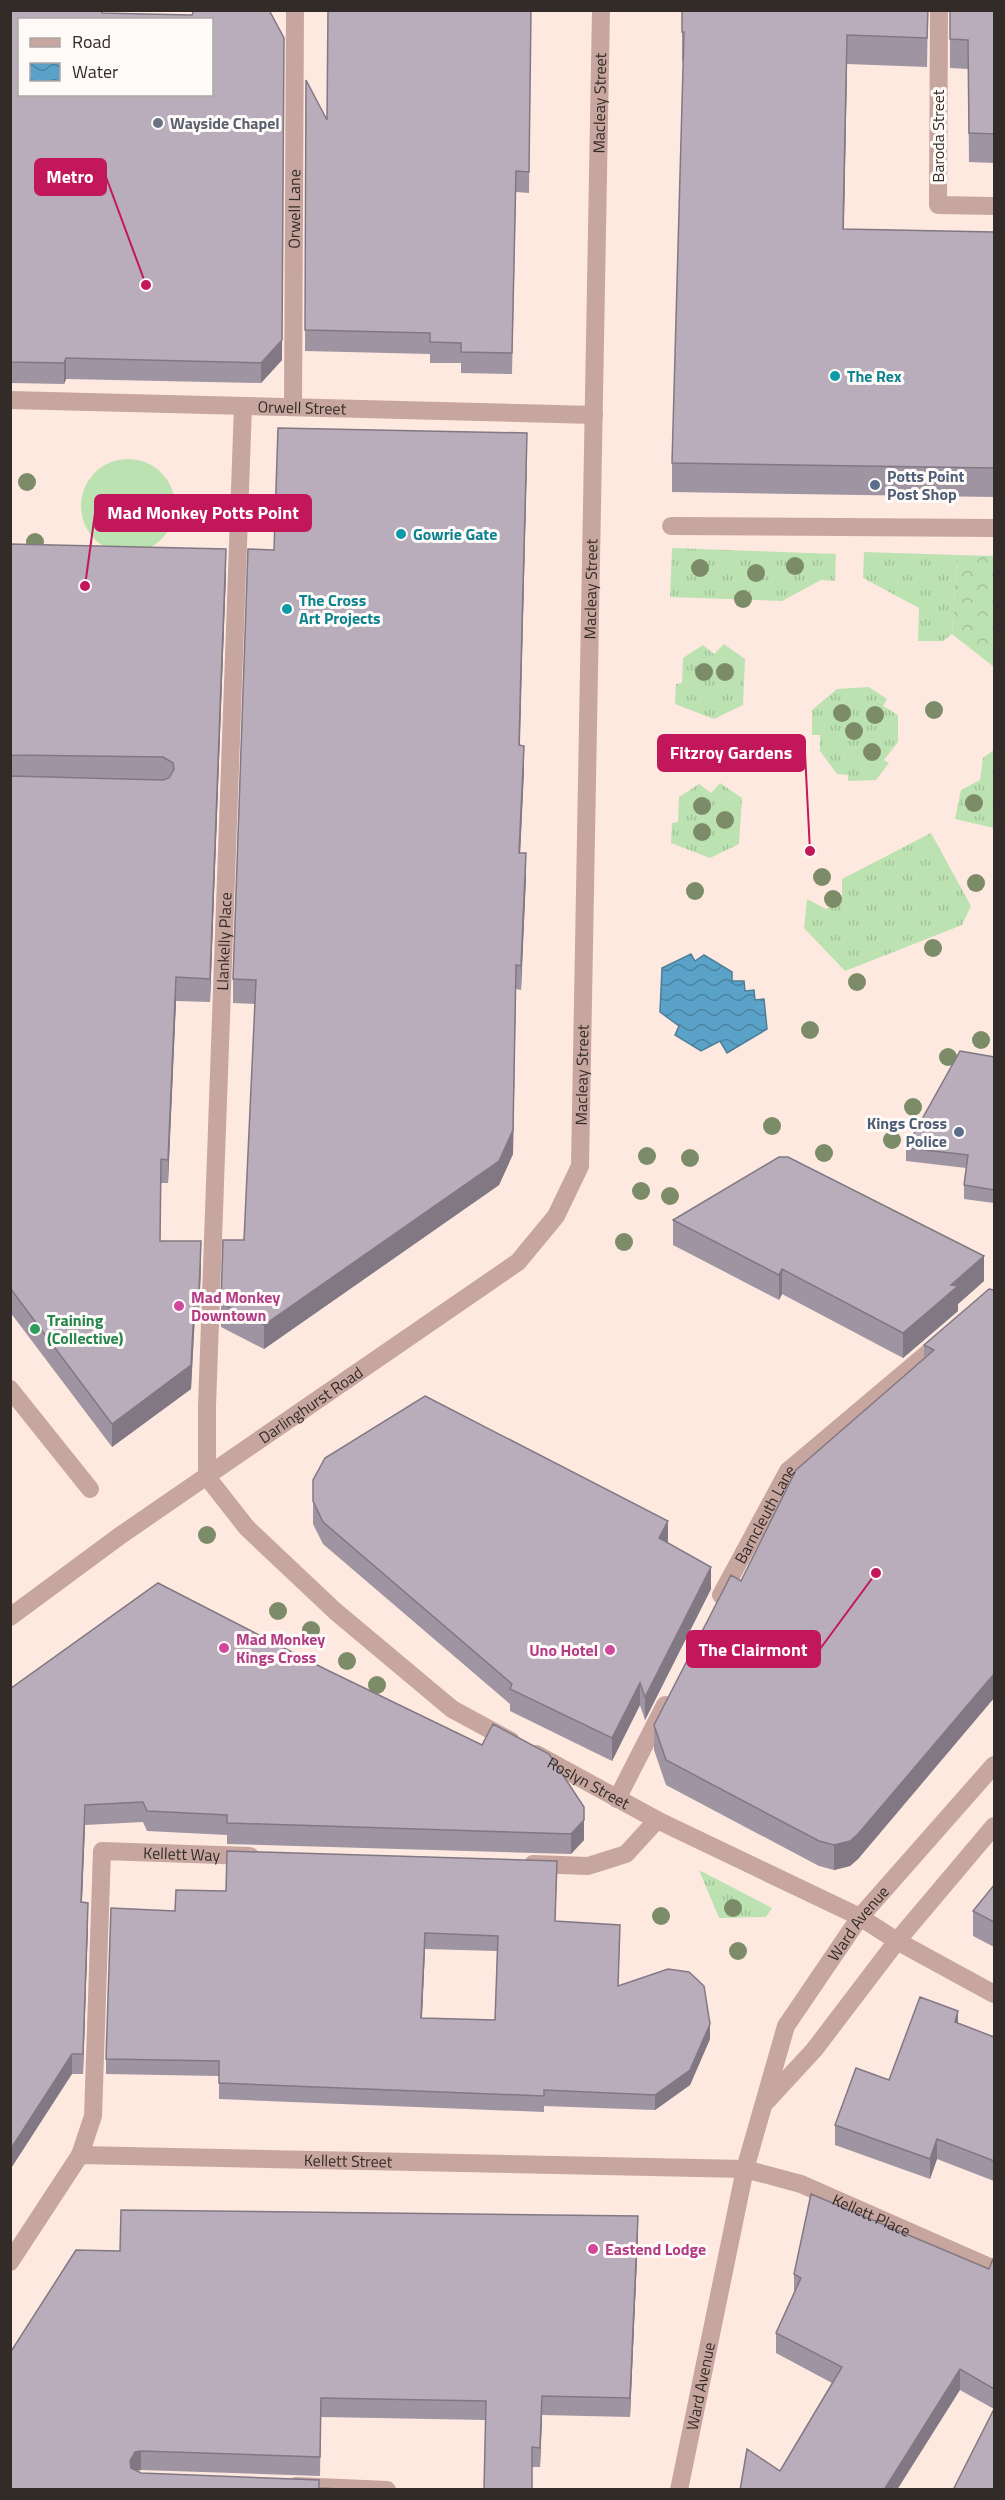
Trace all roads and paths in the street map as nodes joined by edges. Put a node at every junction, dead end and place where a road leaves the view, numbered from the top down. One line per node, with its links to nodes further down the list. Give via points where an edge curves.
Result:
1 (295, 10): 7 (street, Orwell Lane)
2 (601, 10): 8 (street, Macleay Street)
3 (939, 10): 4 (street, Baroda Street, via 938,205)
4 (994, 207)
5 (10, 400): 6 (street, Orwell Street)
6 (243, 406): 7 (street, Orwell Street); 14 (street, Llankelly Place)
7 (293, 407): 8 (street, Orwell Street)
8 (594, 415): 11 (street, Macleay Street)
9 (671, 526): 10 (street)
10 (994, 528)
11 (580, 1166): 14 (street, Darlinghurst Road, via 556,1216 518,1262)
12 (955, 1330): 16 (street, Barncleuth Lane, via 788,1471)
13 (10, 1389): 15 (street)
14 (207, 1477): 17 (street, Darlinghurst Road); 20 (street, Roslyn Street, via 273,1554 452,1709)
15 (90, 1489)
16 (712, 1613)
17 (10, 1617)
18 (675, 1685): 20 (street)
19 (994, 1765): 25 (street, Ward Avenue)
20 (617, 1799): 21 (street, Roslyn Street)
21 (657, 1820): 24 (street, via 627,1854 588,1866); 25 (street, Roslyn Street)
22 (994, 1826): 26 (street, Ward Avenue)
23 (268, 1857): 29 (street, Kellett Way, via 102,1851 93,2116)
24 (517, 1864)
25 (860, 1917): 26 (street, Roslyn Street); 28 (street, Ward Avenue, via 786,2026)
26 (897, 1941): 27 (street, Roslyn Street); 28 (street, Ward Avenue, via 814,2050)
27 (994, 1994)
28 (763, 2106): 30 (street, Ward Avenue)
29 (80, 2155): 30 (street, Kellett Street); 31 (street)
30 (745, 2169): 32 (street, Kellett Place, via 801,2184); 35 (street, Ward Avenue)
31 (10, 2262)
32 (994, 2269)
33 (282, 2486): 34 (street)
34 (387, 2490)
35 (679, 2490)

